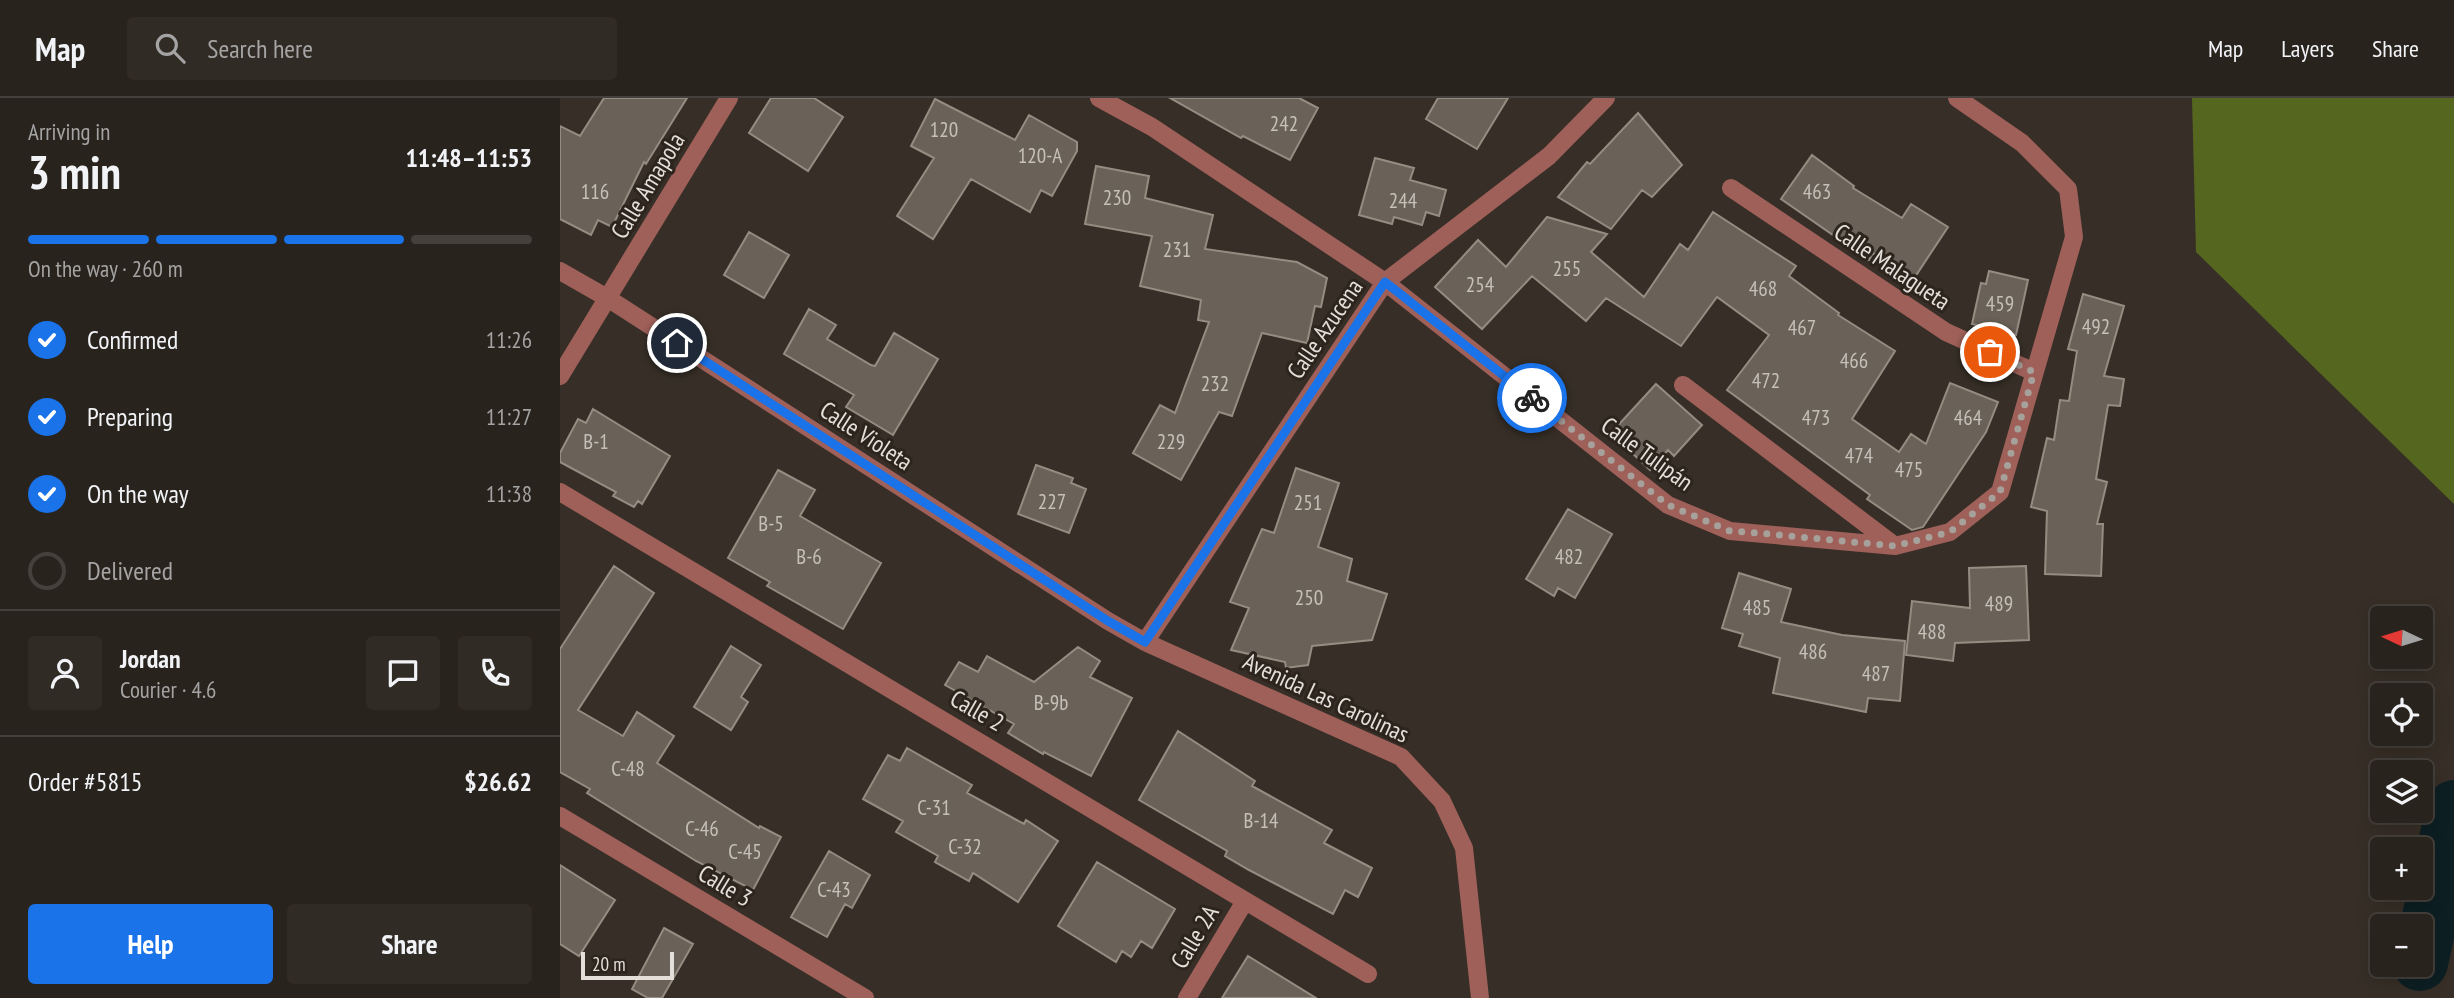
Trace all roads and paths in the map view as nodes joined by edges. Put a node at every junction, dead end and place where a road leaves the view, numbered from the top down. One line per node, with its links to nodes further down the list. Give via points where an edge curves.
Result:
1 (729, 98): 8 (street, Calle Amapola)
2 (1099, 98): 7 (street, Calle Tulipán, via 1152,127)
3 (1606, 98): 7 (street, Calle Azucena, via 1549,156)
4 (1957, 98): 9 (street, Calle Tulipán, via 2022,143 2068,188 2074,237)
5 (1731, 188): 9 (street, Calle Malagueta, via 1945,332)
6 (560, 271): 8 (street, Calle Violeta)
7 (1385, 282): 13 (street, Calle Tulipán, via 1668,505 1730,531); 14 (street, Calle Azucena)
8 (609, 299): 10 (street, Calle Amapola); 14 (street, Calle Violeta)
9 (2034, 372): 13 (street, Calle Tulipán, via 2000,492 1950,532)
10 (560, 376)
11 (1684, 385): 13 (street)
12 (560, 492): 16 (street, Calle 2)
13 (1895, 546)
14 (1145, 642): 20 (street, Avenida Las Carolinas, via 1401,757 1442,801 1464,848)
15 (560, 816): 18 (street, Calle 3)
16 (1245, 901): 17 (street, Calle 2); 19 (street, Calle 2A)
17 (1368, 974)
18 (865, 998)
19 (1187, 998)
20 (1480, 998)

